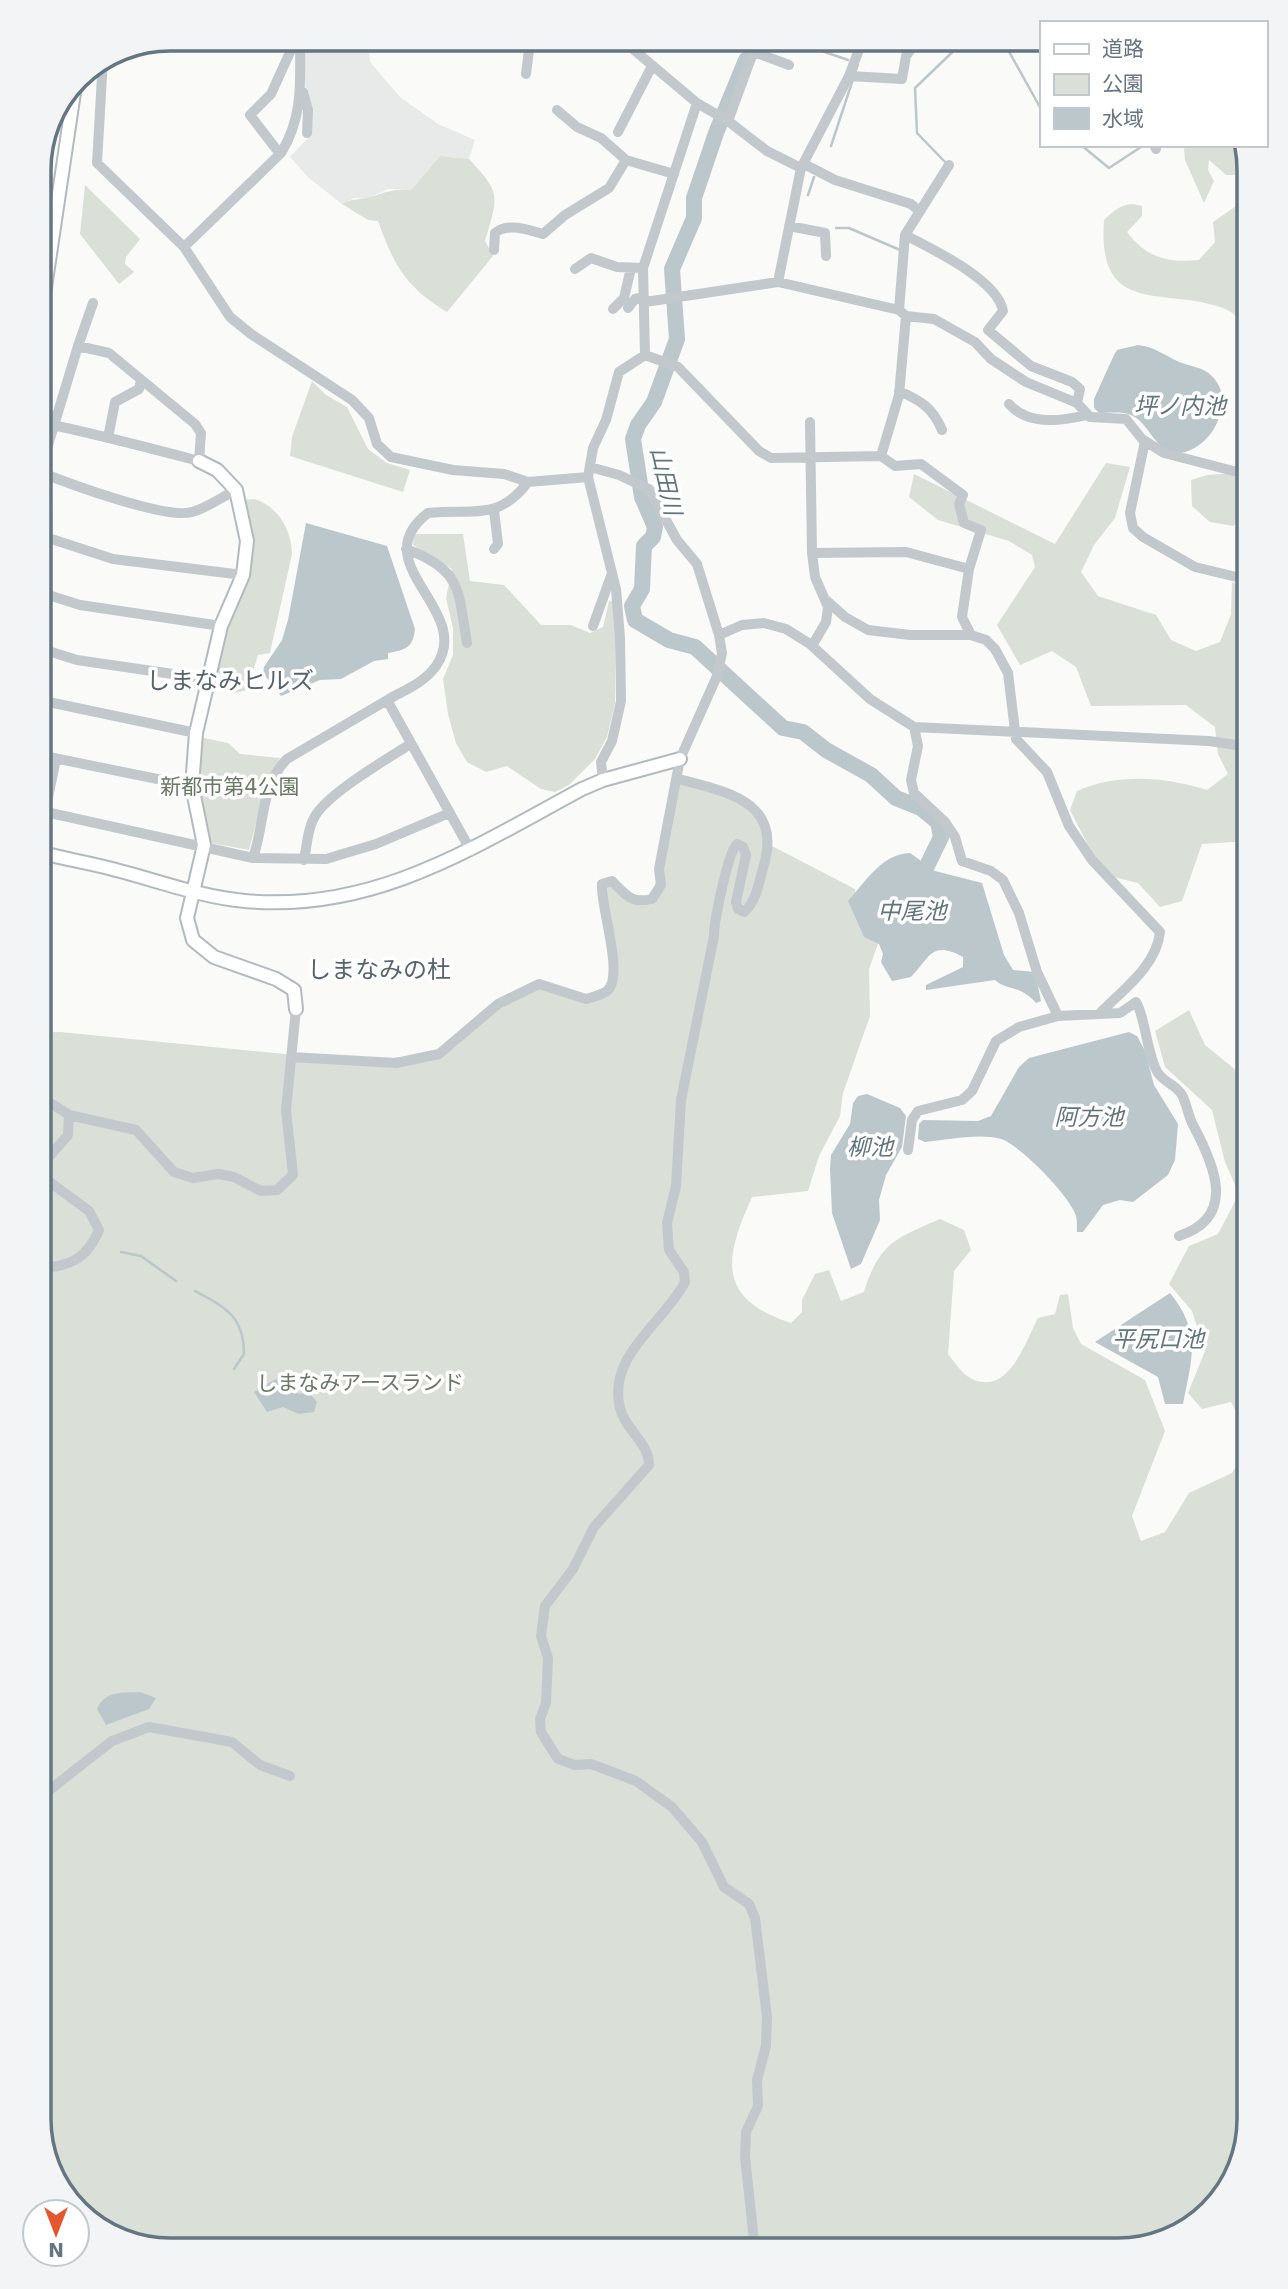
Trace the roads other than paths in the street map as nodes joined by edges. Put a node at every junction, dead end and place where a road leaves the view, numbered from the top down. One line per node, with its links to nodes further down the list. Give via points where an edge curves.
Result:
1 (292, 51): 20 (street, via 271,94 250,115)
2 (299, 51): 13 (street)
3 (529, 51): 11 (street)
4 (635, 51): 9 (street)
5 (860, 51): 12 (street)
6 (910, 51): 12 (street, via 902,79)
7 (754, 52): 8 (street); 17 (street)
8 (789, 65)
9 (652, 66): 15 (street); 18 (street)
10 (102, 72): 29 (street, via 97,163)
11 (526, 74)
12 (853, 77): 23 (street)
13 (300, 85): 19 (street, via 308,110); 20 (street, via 298,117)
14 (73, 101): 28 (street)
15 (697, 103): 17 (street); 24 (street)
16 (557, 110): 21 (street)
17 (728, 121): 23 (street, via 767,151)
18 (618, 132)
19 (307, 133)
20 (280, 154): 29 (street)
21 (626, 160): 24 (street); 30 (street, via 609,188 543,234 500,229 495,233)
22 (949, 165): 25 (street)
23 (802, 166): 25 (street, via 911,204); 26 (street)
24 (674, 174): 33 (street)
25 (919, 211): 27 (street)
26 (789, 226): 31 (street, via 825,233); 35 (street)
27 (905, 235): 40 (street); 47 (street, via 965,270 1002,302 1003,311 988,330 1031,366 1072,382 1080,389)
28 (51, 247)
29 (184, 247): 63 (street, via 230,317 352,400 369,418 377,444 391,457 453,470 505,474)
30 (494, 250)
31 (826, 256)
32 (631, 268): 33 (street); 34 (street, via 591,258); 39 (street, via 624,298)
33 (643, 268): 36 (street)
34 (575, 269)
35 (778, 282): 36 (street); 40 (street)
36 (644, 299): 38 (street, via 635,299); 44 (street)
37 (93, 303): 43 (street)
38 (628, 308)
39 (614, 309)
40 (903, 313): 41 (street); 46 (street)
41 (925, 318): 42 (street); 47 (street, via 975,342 991,359 1026,382)
42 (942, 333)
43 (78, 346): 45 (street, via 109,353); 52 (street)
44 (645, 355): 58 (street, via 678,367 759,451 779,460); 60 (street, via 619,372)
45 (141, 380): 55 (street, via 139,389 115,402); 59 (street, via 201,433)
46 (899, 391): 53 (street, via 922,401); 57 (street)
47 (1077, 403): 49 (street)
48 (1009, 404): 49 (street, via 1018,415 1040,420)
49 (1087, 415): 56 (street, via 1126,419)
50 (810, 422): 58 (street)
51 (51, 424): 52 (street)
52 (54, 425): 54 (street); 55 (street)
53 (942, 430)
54 (51, 435)
55 (108, 438): 59 (street)
56 (1145, 441): 61 (street, via 1164,453); 73 (street, via 1130,513 1133,528 1195,566)
57 (881, 456): 58 (street); 70 (street, via 895,466 921,464 962,495 959,504 964,523 981,530)
58 (810, 457): 69 (street)
59 (199, 461): 64 (street, via 217,470)
60 (589, 472): 63 (street); 72 (street); 78 (street, via 619,475 649,489 677,540 697,564)
61 (1237, 472)
62 (51, 478): 64 (street, via 168,512 191,513)
63 (528, 482): 65 (street, via 509,503)
64 (236, 490): 71 (street, via 247,541)
65 (494, 510): 67 (street, via 498,544); 68 (street, via 428,513 410,534)
66 (51, 539): 71 (street, via 113,559)
67 (494, 549)
68 (406, 550): 80 (street, via 427,557 458,587); 84 (street, via 409,566 439,617 442,653 426,677)
69 (812, 553): 70 (street, via 906,552); 75 (street)
70 (969, 569): 79 (street, via 962,617)
71 (243, 575): 76 (street)
72 (611, 575): 77 (street); 95 (street, via 618,612 621,701 612,741 601,762)
73 (1237, 577)
74 (51, 596): 76 (street, via 80,606)
75 (827, 601): 79 (street, via 868,630); 81 (street, via 826,622)
76 (221, 626): 83 (street)
77 (593, 626)
78 (719, 635): 81 (street, via 742,625 764,623 786,629); 93 (street, via 722,653 717,676)
79 (971, 635): 87 (street, via 979,635 995,649 1008,673)
80 (467, 643)
81 (812, 646): 86 (street, via 870,699)
82 (51, 652): 83 (street, via 77,660)
83 (206, 679): 88 (street)
84 (387, 700): 89 (street); 103 (street, via 279,767 265,797)
85 (51, 703): 88 (street)
86 (914, 727): 87 (street); 108 (street, via 918,746 911,780 914,793 945,821 962,861 1003,880)
87 (1015, 732): 90 (street); 107 (street, via 1016,739 1047,772 1069,826 1093,860 1160,932 1157,949 1144,969)
88 (196, 733): 97 (street)
89 (409, 745): 99 (street); 104 (street, via 320,808)
90 (1237, 745)
91 (51, 758): 92 (street)
92 (56, 759): 96 (street); 97 (street)
93 (680, 759): 94 (street); 95 (street)
94 (679, 779): 109 (street, via 659,869 661,885 652,899 638,902 627,898 612,881 603,884 601,898 611,942 612,982 607,990 578,999 539,984 498,1004 439,1054 396,1063); 119 (street, via 739,795 760,818 770,845 753,900 744,912 736,902 746,855 737,844 730,853 714,915 714,936 681,1100 676,1186 667,1223 669,1250 684,1272 685,1282 635,1344 621,1376 620,1408 643,1445 649,1465 594,1527 573,1569 545,1606 541,1636 548,1658 546,1703 540,1719 541,1732 558,1759 591,1764 636,1781 671,1807 702,1842 724,1887 749,1905 755,1918 767,2017 766,2046 757,2080 758,2106 746,2132)
95 (603, 780): 101 (street)
96 (51, 786)
97 (192, 786): 100 (street)
98 (51, 813): 100 (street)
99 (447, 814): 101 (street); 104 (street, via 376,844 326,859)
100 (204, 845): 103 (street); 105 (street)
101 (471, 851): 105 (street, via 408,878 331,896 261,902)
102 (51, 855): 105 (street)
103 (253, 858): 104 (street)
104 (304, 860)
105 (192, 891): 106 (street, via 187,918 192,940 214,957 276,978 294,990)
106 (296, 1009): 109 (street)
107 (1101, 1012): 108 (street); 115 (street, via 1120,1013 1136,1002 1158,1073 1183,1096 1202,1138 1218,1192 1215,1205 1207,1222)
108 (1058, 1016): 112 (street, via 1019,1027 996,1041 972,1091 962,1100 918,1111 912,1120)
109 (291, 1056): 111 (street, via 286,1110 293,1175 277,1190 261,1192 218,1174 193,1178 174,1172 136,1130)
110 (51, 1103): 111 (street)
111 (69, 1115): 113 (street, via 68,1135)
112 (908, 1150)
113 (51, 1155)
114 (51, 1183): 116 (street, via 89,1211 99,1230 81,1258)
115 (1178, 1236)
116 (51, 1267)
117 (289, 1776): 118 (street, via 260,1765 232,1742 149,1727 111,1741)
118 (51, 1789)
119 (754, 2238)

